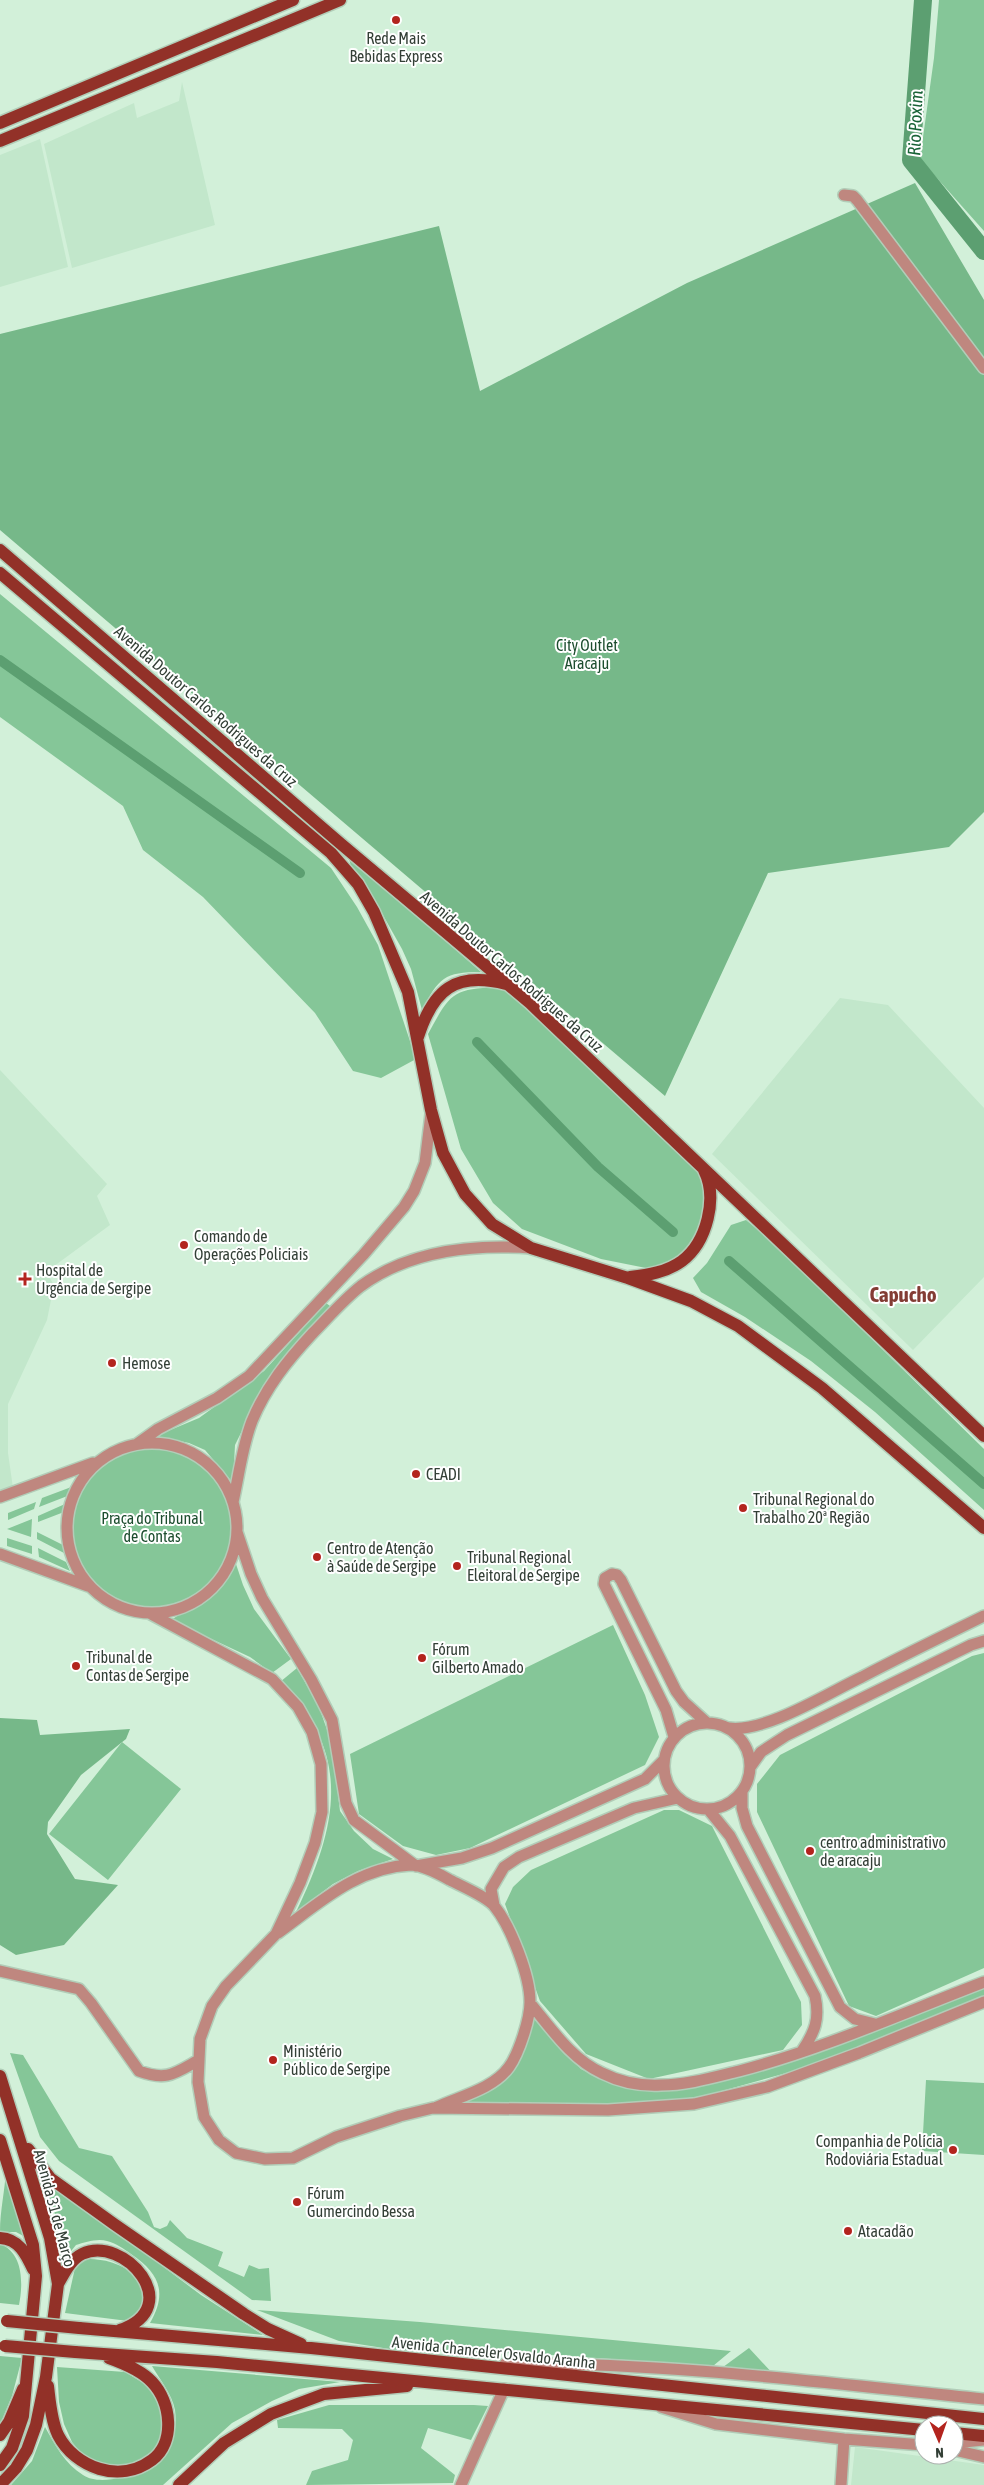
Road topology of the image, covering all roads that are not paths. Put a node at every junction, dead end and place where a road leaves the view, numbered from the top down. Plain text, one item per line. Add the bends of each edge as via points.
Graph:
1 (293, 0) edge
2 (340, 0) edge
3 (0, 123) edge
4 (0, 141) edge
5 (844, 195) dead end
6 (984, 368) edge
7 (0, 550) edge
8 (0, 573) edge
9 (508, 984) junction
10 (418, 1038) junction
11 (431, 1110) junction
12 (703, 1167) junction
13 (531, 1248) junction
14 (628, 1278) junction
15 (327, 1293) junction
16 (341, 1304) junction
17 (984, 1436) edge
18 (137, 1444) junction
19 (97, 1462) junction
20 (0, 1497) edge
21 (233, 1502) junction
22 (984, 1528) edge
23 (237, 1532) junction
24 (0, 1554) edge
25 (89, 1586) junction
26 (149, 1613) junction
27 (984, 1616) edge
28 (984, 1641) edge
29 (706, 1722) junction
30 (729, 1728) junction
31 (674, 1737) junction
32 (664, 1760) junction
33 (751, 1766) junction
34 (742, 1793) junction
35 (678, 1798) junction
36 (708, 1809) junction
37 (416, 1866) junction
38 (494, 1906) junction
39 (276, 1934) junction
40 (2, 1974) edge
41 (984, 1982) edge
42 (984, 2002) edge
43 (530, 2003) junction
44 (875, 2024) junction
45 (802, 2051) junction
46 (197, 2061) junction
47 (0, 2076) edge
48 (433, 2108) junction
49 (20, 2136) junction
50 (0, 2140) edge
51 (0, 2238) edge
52 (36, 2276) junction
53 (58, 2284) junction
54 (4, 2321) edge
55 (117, 2331) junction
56 (3, 2346) edge
57 (311, 2348) junction
58 (97, 2353) junction
59 (459, 2365) junction
60 (46, 2377) junction
61 (27, 2382) junction
62 (439, 2383) junction
63 (504, 2389) junction
64 (984, 2399) edge
65 (652, 2404) junction
66 (984, 2419) edge
67 (914, 2429) edge
68 (0, 2435) edge
69 (964, 2435) edge
70 (984, 2438) edge
71 (844, 2439) junction
72 (964, 2441) edge
73 (914, 2443) edge
74 (964, 2452) edge
75 (984, 2457) edge
76 (0, 2464) edge
77 (0, 2485) edge
78 (178, 2485) edge
79 (461, 2485) edge
80 (841, 2485) edge

1 - 3 main road
2 - 4 main road
5 - 6 street via 857,200
7 - 9 main road, Avenida Doutor Carlos Rodrigues da Cruz
8 - 10 main road, Avenida Doutor Carlos Rodrigues da Cruz via 331,853 358,884 374,912 408,992
9 - 10 main road via 488,979 449,985 430,1006
9 - 12 main road, Avenida Doutor Carlos Rodrigues da Cruz
10 - 11 main road, Avenida Doutor Carlos Rodrigues da Cruz
11 - 13 main road via 444,1153 465,1194 492,1224
11 - 15 street via 425,1163 414,1191 370,1247
12 - 14 main road via 710,1182 711,1201 693,1250 671,1267
12 - 17 main road, Avenida Doutor Carlos Rodrigues da Cruz
13 - 14 main road
13 - 16 street via 494,1245 458,1248 409,1261 362,1286
14 - 22 main road via 691,1301 738,1326 822,1388
15 - 16 street
15 - 18 street via 249,1376
16 - 21 street via 284,1365 265,1393 247,1438
18 - 19 street via 117,1450
18 - 21 street via 168,1444 200,1458 224,1482
19 - 20 street
19 - 25 street via 83,1477 71,1498 66,1517 66,1538 74,1565
21 - 23 street
23 - 26 street via 229,1564 212,1589 179,1608
23 - 37 street via 250,1574 262,1598 332,1720 346,1803 354,1820
24 - 25 street
25 - 26 street via 120,1607
26 - 39 street via 272,1679 298,1707 312,1732 321,1764 322,1812 315,1842
27 - 30 street via 790,1713 741,1730
28 - 33 street via 787,1735 761,1752
29 - 30 street
29 - 31 street via 694,1724
29 - 31 street via 676,1690 621,1580 617,1575 609,1575 604,1584 666,1710
30 - 33 street via 744,1744
31 - 32 street
32 - 35 street via 667,1780
32 - 37 street via 645,1779 492,1848 462,1858
33 - 34 street
34 - 36 street via 721,1807
34 - 44 street via 747,1826 840,2007 855,2019
35 - 36 street via 687,1804
35 - 38 street via 634,1808 519,1857 504,1867 491,1889
36 - 45 street via 730,1836 815,1996 818,2020 815,2032
37 - 38 street via 441,1875
37 - 39 street via 348,1882
38 - 43 street via 510,1934 525,1972
39 - 46 street via 226,1986 212,2006 203,2026
40 - 46 street via 79,1989 139,2071 163,2077
41 - 44 street
42 - 48 street via 767,2087 694,2104 608,2110
43 - 45 street via 573,2055 602,2074 628,2082 679,2084 750,2068
43 - 48 street via 523,2034 509,2068 498,2079 478,2090
44 - 45 street
46 - 48 street via 204,2117 219,2140 236,2153 248,2157 293,2158 336,2137
47 - 49 main road
49 - 53 main road, Avenida 31 de Março via 50,2238
49 - 57 main road via 43,2171 90,2207 268,2329
50 - 52 main road, Avenida 31 de Março via 31,2237
51 - 52 main road via 21,2247
52 - 61 main road, Avenida 31 de Março
53 - 55 main road via 73,2260 96,2250 108,2252 133,2267 146,2281 149,2303 139,2321
53 - 60 main road, Avenida 31 de Março
54 - 55 main road, Avenida Chanceler Osvaldo Aranha, bridge
55 - 57 main road, Avenida Chanceler Osvaldo Aranha
56 - 58 main road, bridge
57 - 59 main road, Avenida Chanceler Osvaldo Aranha
58 - 60 main road via 138,2371 161,2395 167,2412 168,2430 164,2446 153,2460 140,2467 97,2470 81,2462 58,2434
58 - 62 main road
59 - 64 street via 592,2363
59 - 66 main road, Avenida Chanceler Osvaldo Aranha
60 - 77 main road via 31,2441 16,2468
61 - 68 main road
61 - 76 main road, Avenida 31 de Março via 21,2424 12,2448
62 - 63 main road
62 - 78 main road via 355,2389 301,2402 271,2414 224,2443
63 - 65 main road
63 - 79 street
65 - 67 main road
65 - 71 street via 716,2424
69 - 70 main road
70 - 72 street
71 - 73 street
71 - 80 street
74 - 75 street

